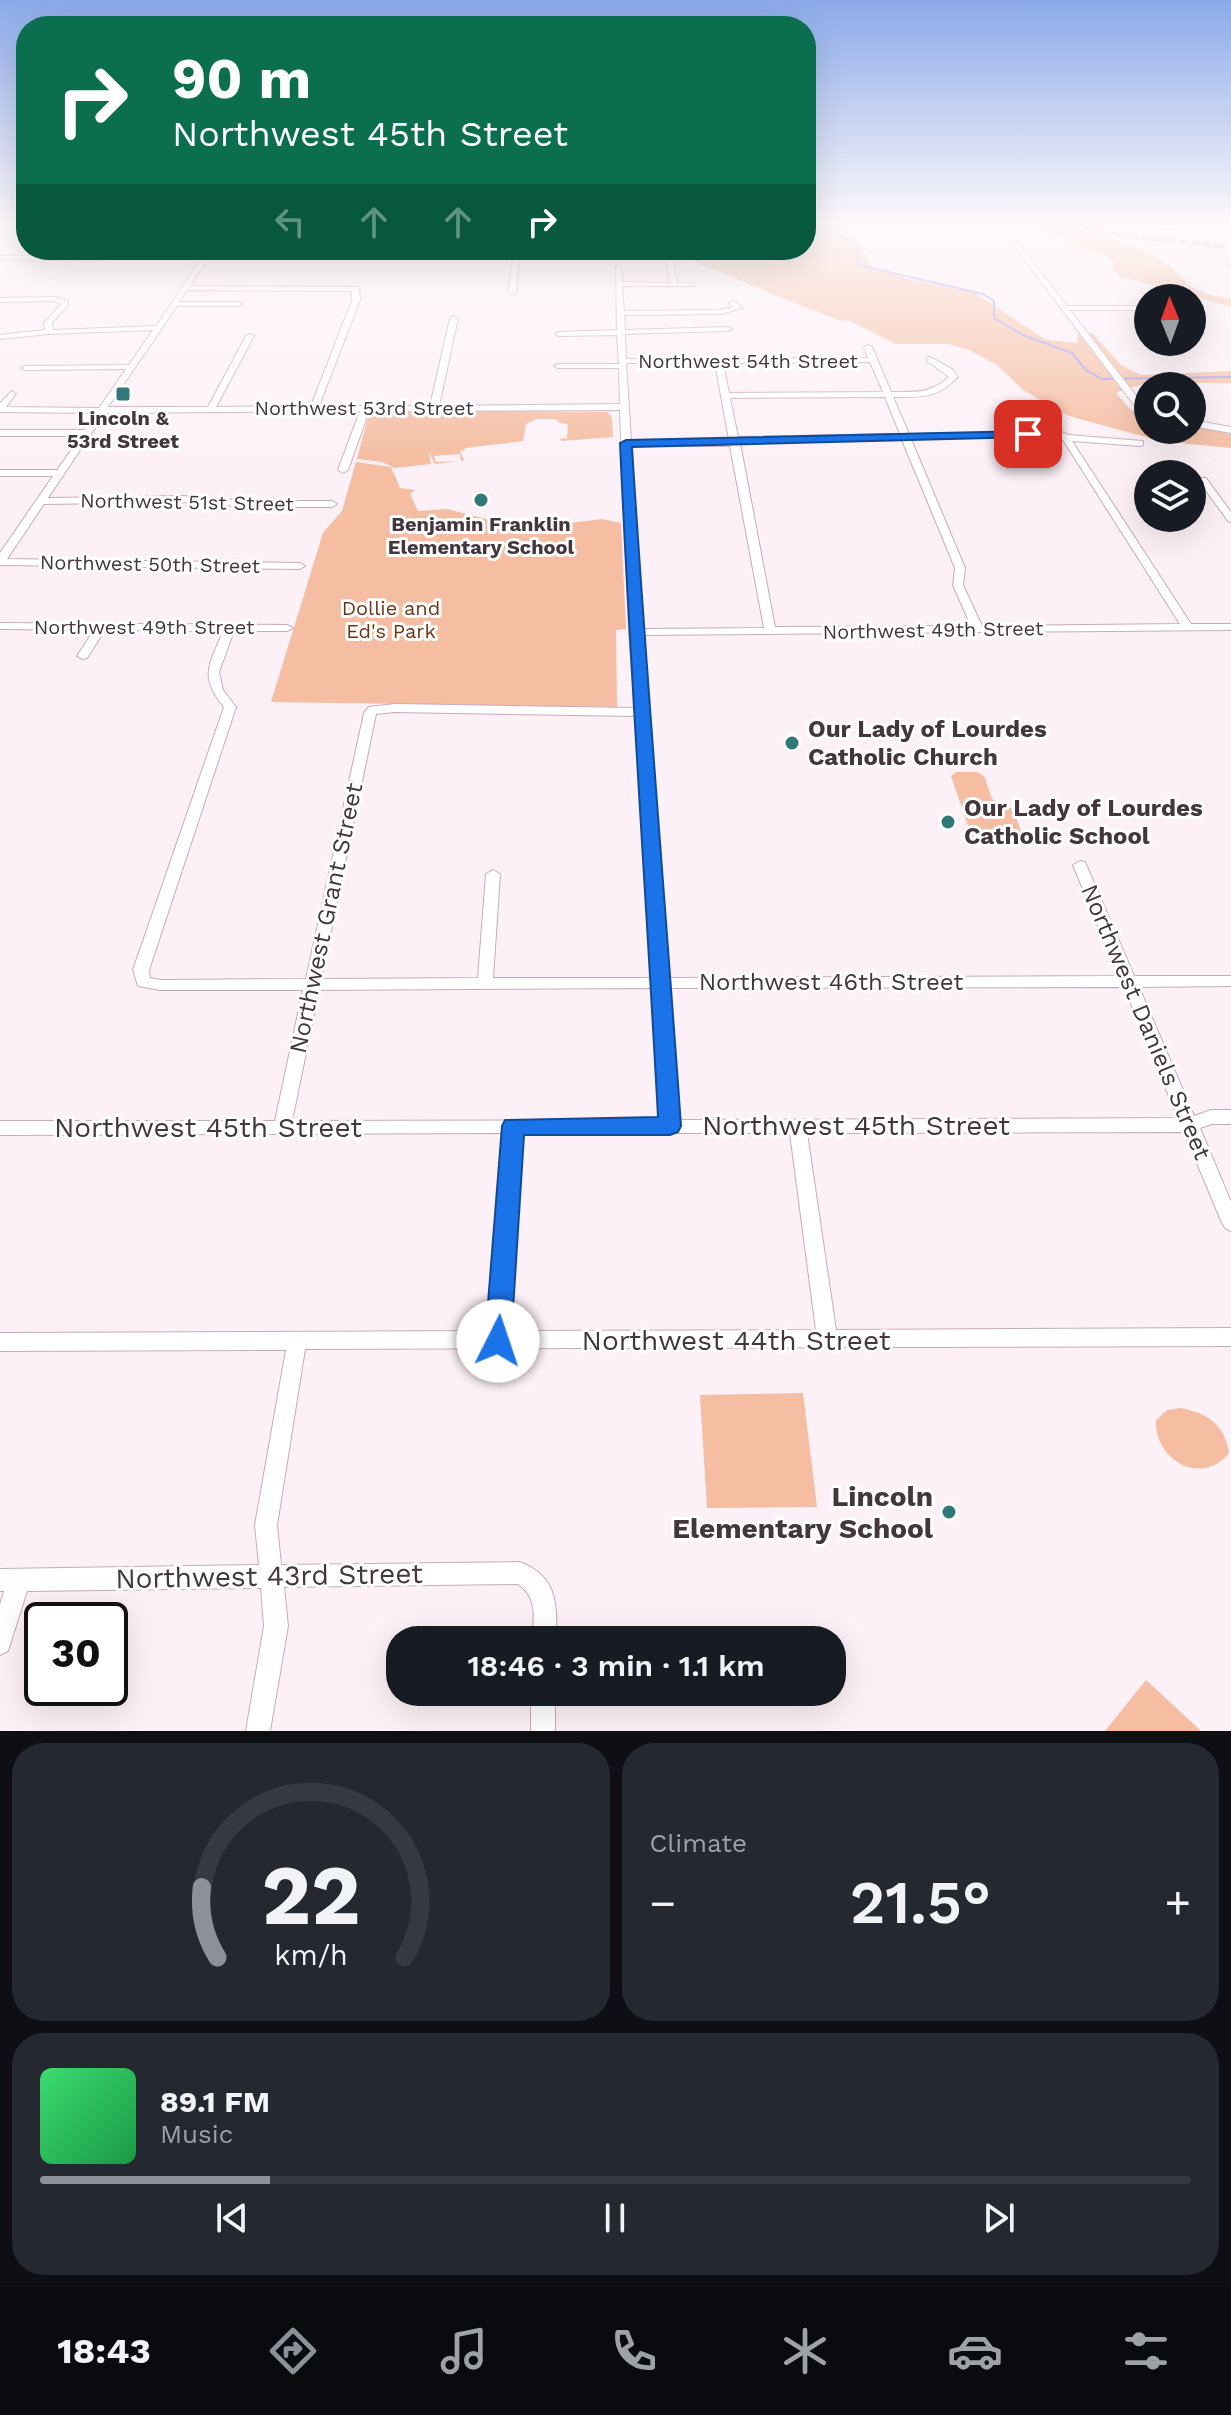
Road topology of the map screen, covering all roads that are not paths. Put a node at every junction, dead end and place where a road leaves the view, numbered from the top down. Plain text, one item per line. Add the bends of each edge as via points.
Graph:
1 (65, 303) edge
2 (355, 303) edge
3 (620, 303) edge
4 (733, 303) dead end
5 (1060, 303) edge
6 (175, 304) joint
7 (238, 304) dead end
8 (1064, 308) junction
9 (1134, 308) edge
10 (621, 313) junction
11 (454, 318) dead end
12 (158, 328) junction
13 (728, 329) dead end
14 (49, 332) junction
15 (622, 332) junction
16 (559, 334) dead end
17 (250, 336) dead end
18 (0, 337) edge
19 (868, 347) dead end
20 (930, 359) dead end
21 (874, 360) junction
22 (719, 361) junction
23 (623, 364) junction
24 (558, 366) dead end
25 (131, 367) junction
26 (25, 368) dead end
27 (12, 394) dead end
28 (888, 395) junction
29 (726, 396) junction
30 (1134, 396) edge
31 (625, 407) junction
32 (434, 408) junction
33 (0, 409) edge
34 (211, 409) junction
35 (314, 409) junction
36 (365, 409) junction
37 (102, 410) junction
38 (1206, 426) edge
39 (1231, 430) edge
40 (0, 433) edge
41 (87, 433) junction
42 (905, 435) junction
43 (1066, 438) junction
44 (736, 441) junction
45 (626, 443) junction
46 (1134, 443) edge
47 (343, 470) dead end
48 (0, 473) edge
49 (61, 473) junction
50 (1206, 484) edge
51 (1214, 496) junction
52 (1231, 496) edge
53 (41, 501) junction
54 (332, 504) dead end
55 (1231, 519) edge
56 (0, 562) edge
57 (300, 566) dead end
58 (0, 626) edge
59 (101, 627) junction
60 (1187, 627) junction
61 (1231, 627) edge
62 (230, 628) junction
63 (287, 628) dead end
64 (978, 629) junction
65 (635, 632) junction
66 (770, 632) junction
67 (83, 656) dead end
68 (640, 712) junction
69 (1080, 865) dead end
70 (493, 874) dead end
71 (1129, 981) junction
72 (1231, 981) edge
73 (661, 983) junction
74 (312, 984) junction
75 (485, 984) junction
76 (1231, 1117) edge
77 (1189, 1125) junction
78 (513, 1126) junction
79 (670, 1126) junction
80 (798, 1126) junction
81 (282, 1127) junction
82 (0, 1128) edge
83 (1231, 1223) edge
84 (1231, 1337) edge
85 (827, 1339) junction
86 (297, 1341) junction
87 (498, 1341) junction
88 (0, 1342) edge
89 (272, 1576) junction
90 (9, 1580) edge
91 (544, 1626) edge
92 (0, 1643) edge
93 (543, 1706) edge
94 (258, 1731) edge
95 (543, 1731) edge

1 - 14 street via 48,323
2 - 35 street
3 - 10 street
4 - 10 street via 739,308 721,312
5 - 8 street
6 - 7 street
6 - 12 street
8 - 9 street
8 - 30 street
10 - 15 street
11 - 32 street
12 - 14 street
12 - 25 street
13 - 15 street
14 - 18 street
15 - 16 street
15 - 23 street
17 - 34 street
19 - 21 street
20 - 28 street via 954,380 927,394
21 - 22 street, Northwest 54th Street
21 - 28 street
22 - 23 street, Northwest 54th Street
22 - 29 street
23 - 24 street, Northwest 54th Street
23 - 31 street
25 - 26 street
25 - 37 street
27 - 33 street
28 - 29 street
28 - 42 street
29 - 44 street
31 - 32 street, Northwest 53rd Street
31 - 45 street
32 - 36 street, Northwest 53rd Street
33 - 37 street, Northwest 53rd Street
34 - 35 street, Northwest 53rd Street
34 - 37 street, Northwest 53rd Street
35 - 36 street, Northwest 53rd Street
36 - 47 street
37 - 41 street
38 - 39 street
40 - 41 street
41 - 49 street
42 - 43 street
42 - 44 street
42 - 64 street via 960,568 958,585
43 - 46 street
43 - 60 street
44 - 45 street
44 - 66 street
45 - 65 street
48 - 49 street
49 - 53 street
50 - 51 street
51 - 52 street
51 - 55 street
53 - 54 street, Northwest 51st Street
53 - 56 street
56 - 57 street, Northwest 50th Street
58 - 59 street, Northwest 49th Street
59 - 62 street, Northwest 49th Street
59 - 67 street
60 - 61 street, Northwest 49th Street
60 - 64 street, Northwest 49th Street
62 - 63 street, Northwest 49th Street
62 - 74 street, Northwest 46th Street via 213,672 217,691 230,707 141,970 143,982
64 - 66 street, Northwest 49th Street
65 - 66 street, Northwest 49th Street
65 - 68 street
68 - 73 street
68 - 74 street, Northwest Grant Street via 373,710
69 - 71 street, Northwest Daniels Street
70 - 75 street
71 - 72 street, Northwest 46th Street
71 - 73 street, Northwest 46th Street
71 - 77 street, Northwest Daniels Street
73 - 75 street, Northwest 46th Street
73 - 79 street
74 - 75 street, Northwest 46th Street
74 - 81 street, Northwest Grant Street
76 - 77 street, Northwest 45th Street
77 - 80 street, Northwest 45th Street
77 - 83 street, Northwest Daniels Street
78 - 79 street, Northwest 45th Street
78 - 81 street, Northwest 45th Street
78 - 87 street
79 - 80 street, Northwest 45th Street
80 - 85 street
81 - 82 street, Northwest 45th Street
84 - 85 street, Northwest 44th Street
85 - 87 street, Northwest 44th Street
86 - 87 street, Northwest 44th Street
86 - 88 street, Northwest 44th Street
86 - 89 street via 266,1525
89 - 90 street, Northwest 43rd Street
89 - 91 street, Northwest 43rd Street via 520,1573 536,1581 543,1593
89 - 94 street via 276,1626
90 - 92 street
93 - 95 street

